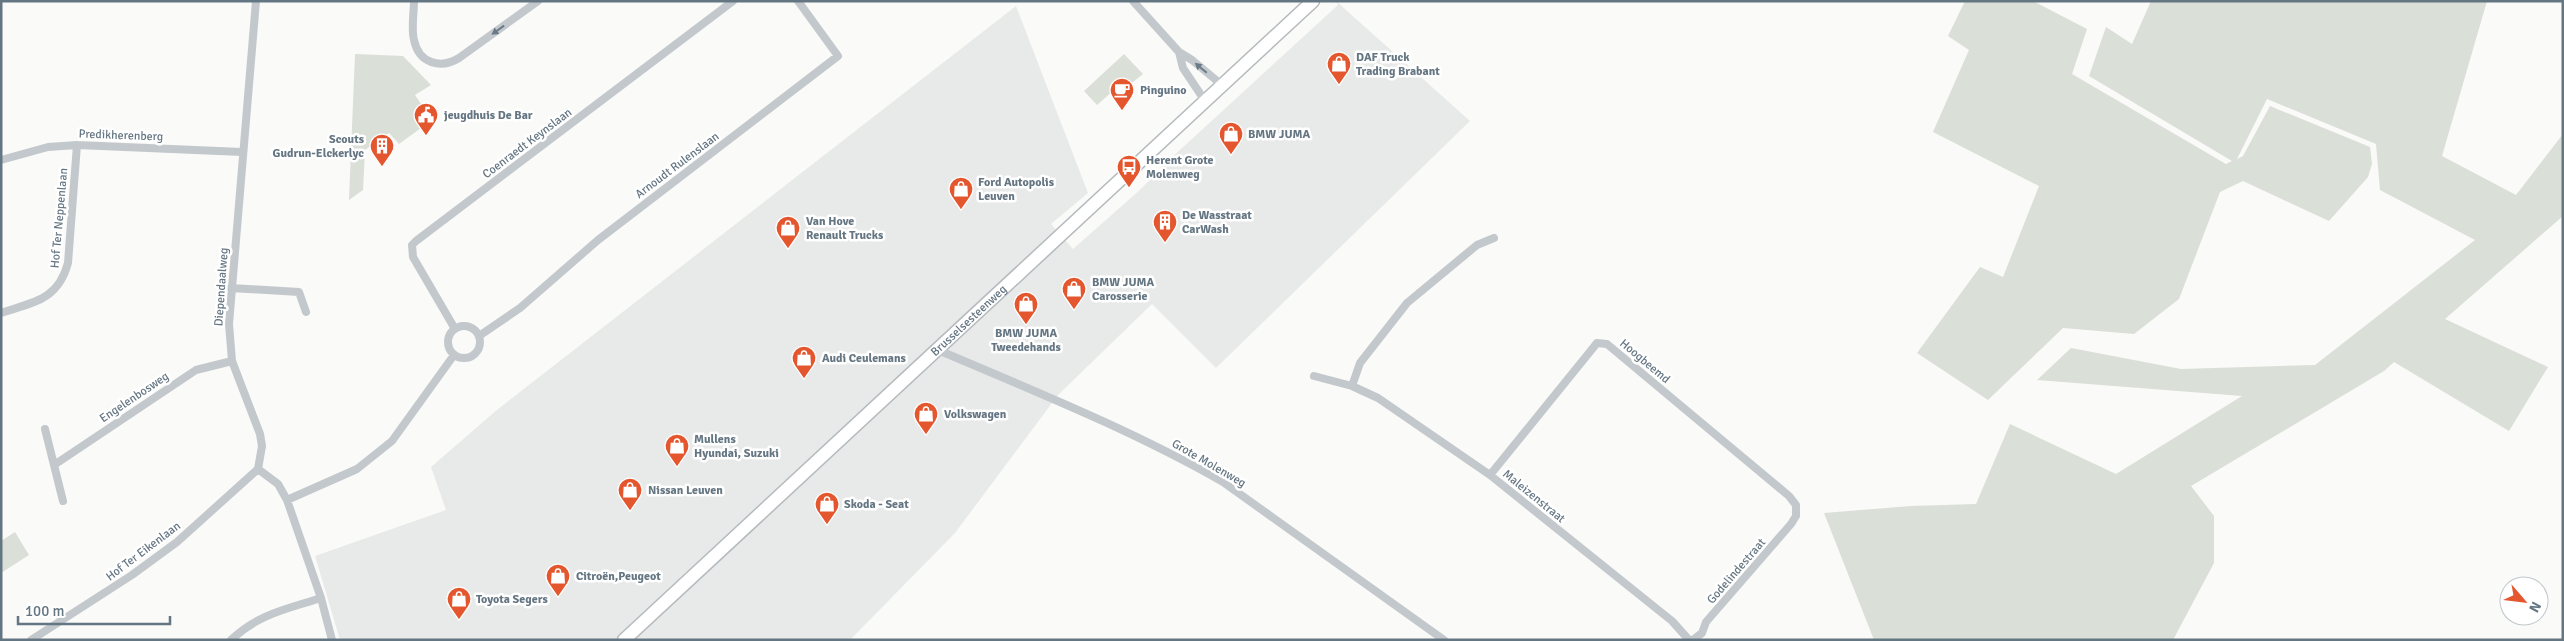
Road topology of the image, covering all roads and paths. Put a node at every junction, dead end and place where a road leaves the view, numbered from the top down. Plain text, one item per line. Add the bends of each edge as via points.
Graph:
1 (256, 1) edge
2 (414, 1) edge
3 (538, 1) edge
4 (733, 1) edge
5 (798, 1) edge
6 (1134, 1) edge
7 (1314, 1) edge
8 (1179, 52) junction
9 (1222, 85) junction
10 (1205, 101) junction
11 (77, 144) junction
12 (242, 152) junction
13 (1, 160) edge
14 (1494, 238) dead end
15 (231, 288) junction
16 (306, 312) dead end
17 (1, 313) edge
18 (455, 329) junction
19 (479, 336) junction
20 (938, 350) junction
21 (454, 355) junction
22 (232, 361) junction
23 (1314, 376) dead end
24 (1352, 386) junction
25 (45, 429) dead end
26 (54, 465) junction
27 (258, 470) junction
28 (1490, 474) junction
29 (287, 500) junction
30 (63, 501) dead end
31 (1796, 516) joint
32 (321, 598) junction
33 (31, 640) edge
34 (231, 640) edge
35 (332, 640) edge
36 (624, 640) edge
37 (1444, 640) edge
38 (1689, 640) edge
39 (1693, 640) edge

1 - 12 street, Diependaalweg
3 -> 2 street via 449,64 430,62 422,56 414,41
4 - 18 street, Coenraedt Keynslaan via 412,245 413,257
5 - 19 street, Arnoudt Rulenslaan via 838,56 598,240 520,308
6 - 8 street
7 - 9 main road, Brusselsesteenweg
9 -> 8 street
8 - 10 street via 1183,68
9 - 10 main road, Brusselsesteenweg
10 - 20 main road, Brusselsesteenweg
11 - 12 street, Predikherenberg
11 - 13 street, Predikherenberg via 48,146
11 - 17 street, Hof Ter Neppenlaan via 68,263 64,278 56,290 43,299
12 - 15 street, Diependaalweg
14 - 24 street via 1477,244 1407,303 1360,363
15 - 16 street via 299,292
15 - 22 street, Diependaalweg via 228,324
18 - 19 street via 469,327
18 - 21 street via 448,342
19 - 21 street via 480,347 474,355 464,359
20 - 36 main road, Brusselsesteenweg
20 - 37 street, Grote Molenweg via 1140,437 1223,482
21 - 29 street via 392,441 357,469
22 - 26 street, Engelenbosweg via 196,370
22 - 27 street, Diependaalweg via 260,434 262,446
23 - 24 street, Maleizenstraat
24 - 28 street, Maleizenstraat via 1378,398
25 - 26 street
26 - 30 street
27 - 29 street via 278,484
27 - 33 street, Hof Ter Eikenlaan via 177,542 132,576
28 - 31 street, Hoogbeemd via 1597,343 1607,344 1789,496 1796,505
28 - 38 street, Maleizenstraat via 1672,621
29 - 32 street
31 - 39 street, Godelindestraat
32 - 34 street via 260,618
32 - 35 street

